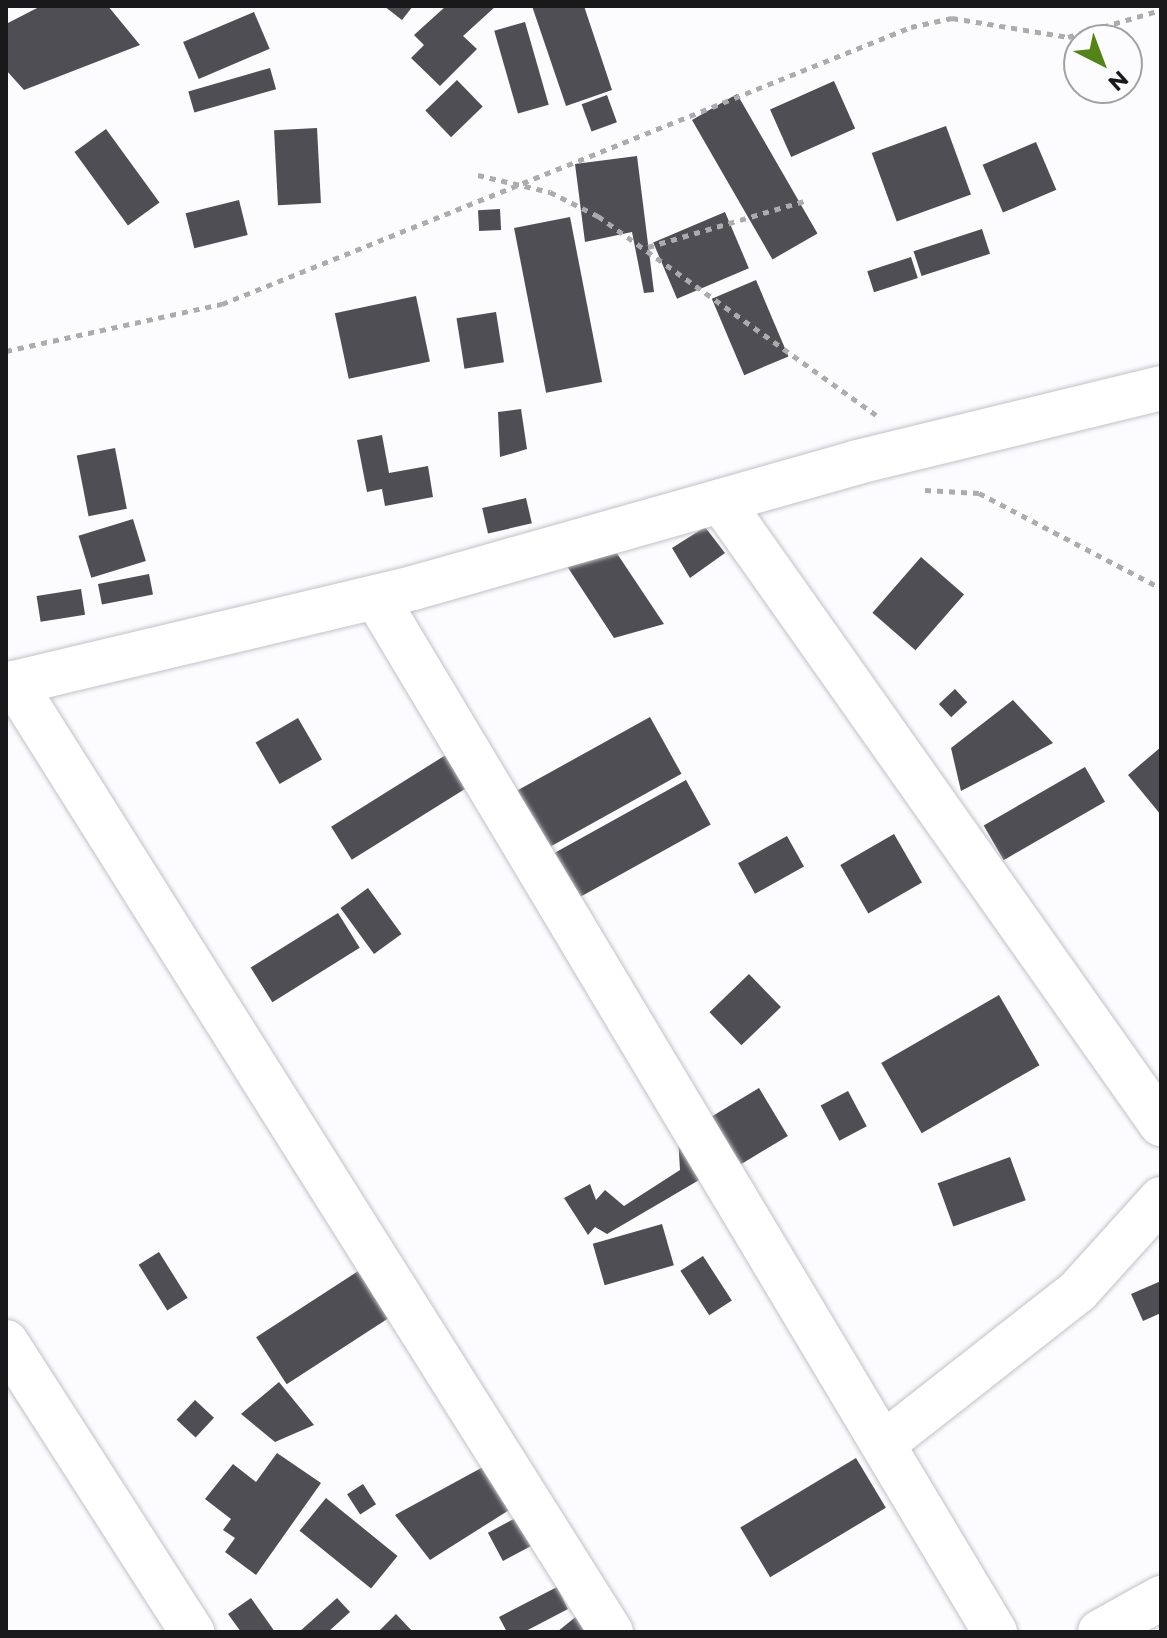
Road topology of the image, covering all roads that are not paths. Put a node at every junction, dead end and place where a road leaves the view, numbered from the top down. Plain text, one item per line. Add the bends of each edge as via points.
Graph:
1 (1161, 388) edge
2 (721, 501) junction
3 (376, 597) junction
4 (10, 684) edge
5 (1161, 1124) edge
6 (1161, 1199) edge
7 (6, 1342) edge
8 (883, 1444) junction
9 (1161, 1598) edge
10 (192, 1632) edge
11 (611, 1632) edge
12 (995, 1632) edge
13 (1100, 1632) edge

1 - 2 street
2 - 3 street
2 - 5 street
3 - 4 street
3 - 8 street
4 - 11 street
6 - 8 street via 1078,1291
7 - 10 street
8 - 12 street
9 - 13 street

